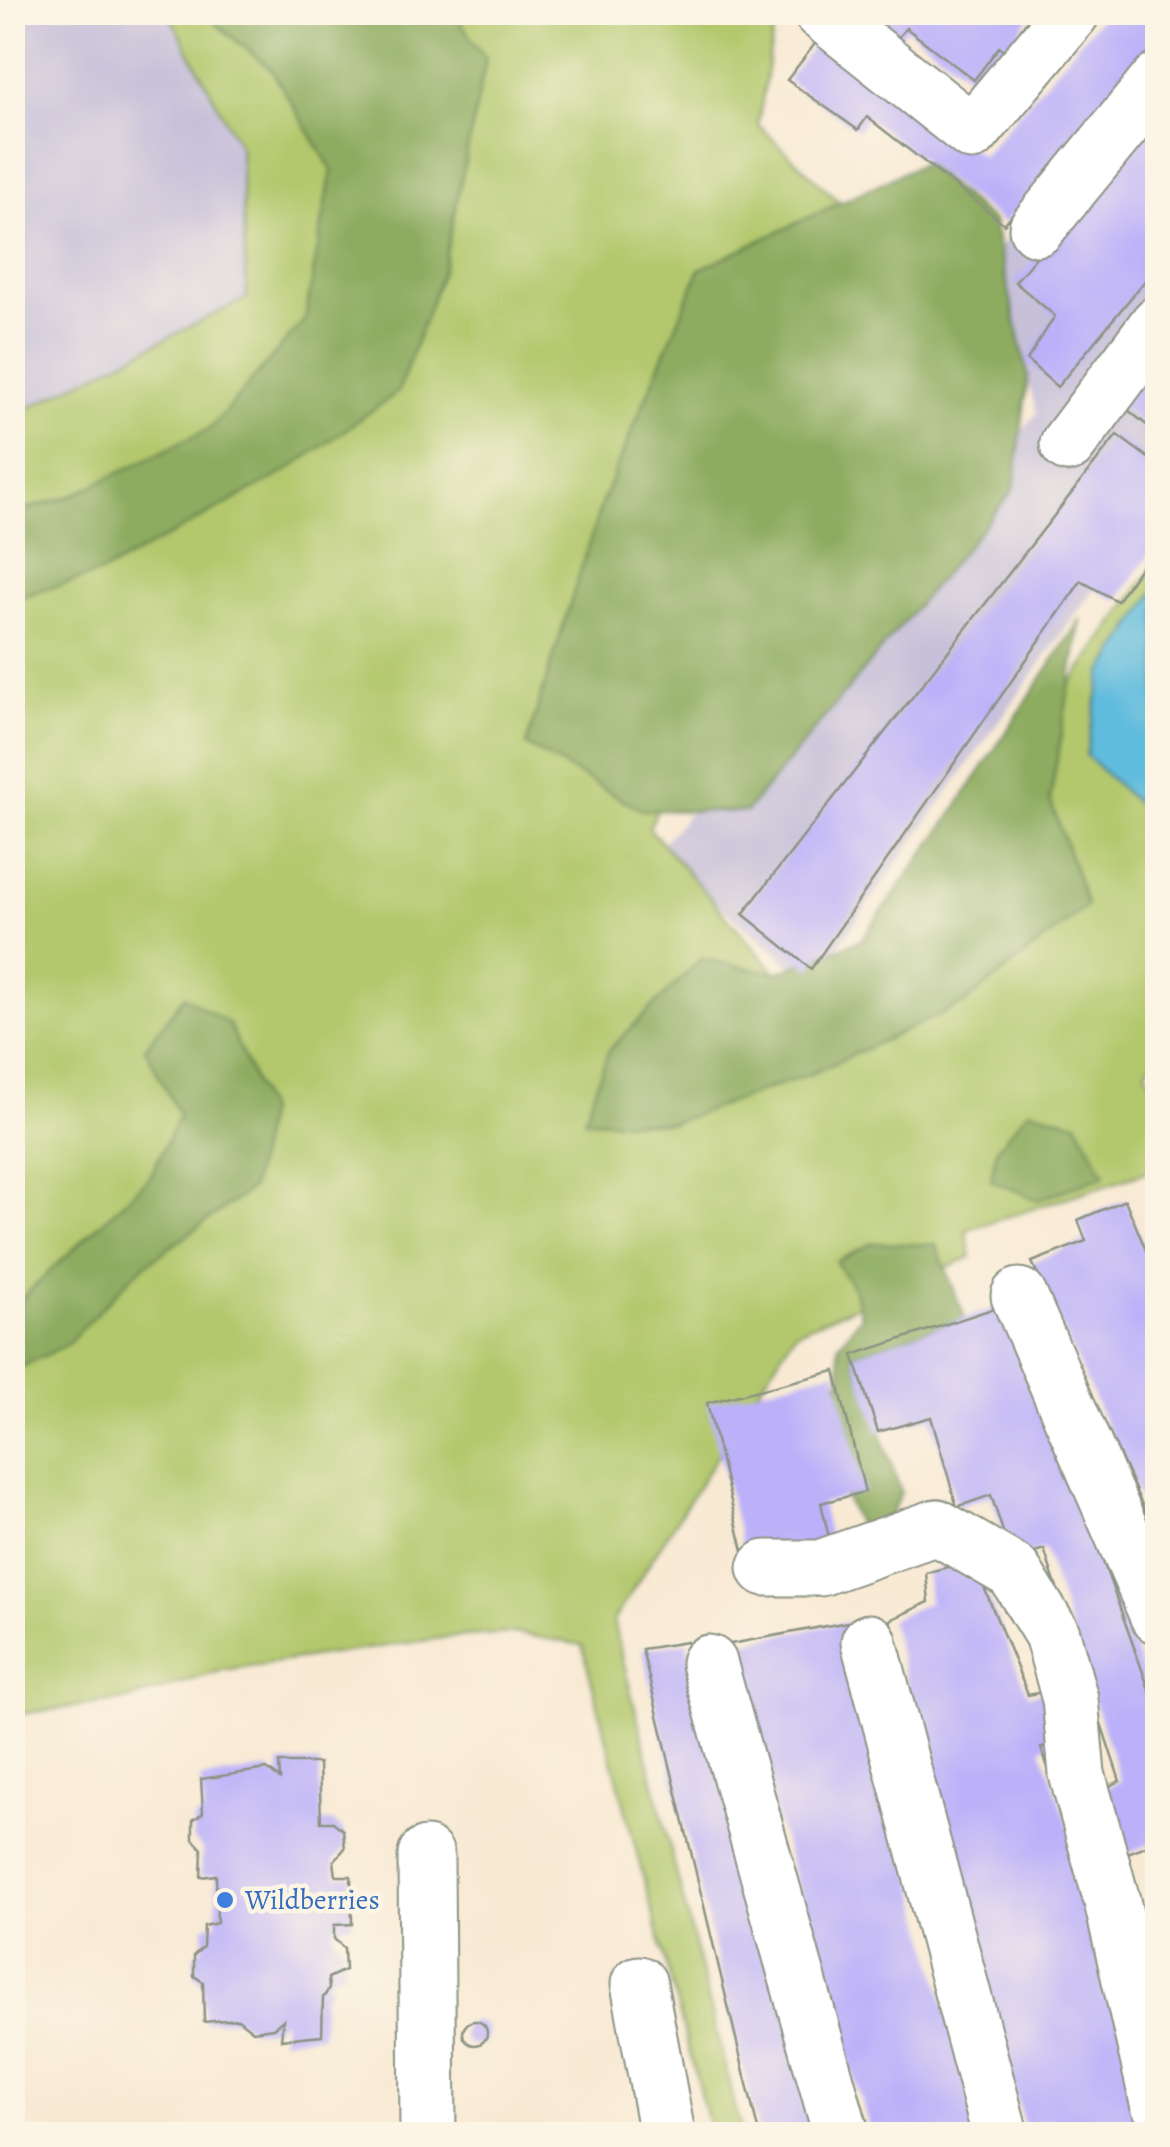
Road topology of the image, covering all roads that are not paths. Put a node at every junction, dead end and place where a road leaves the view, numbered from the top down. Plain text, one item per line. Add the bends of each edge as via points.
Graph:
1 (821, 12) edge
2 (1072, 12) edge
3 (1158, 80) edge
4 (1037, 228) dead end
5 (1158, 324) edge
6 (1068, 444) dead end
7 (1019, 1296) dead end
8 (766, 1568) dead end
9 (1158, 1616) edge
10 (869, 1642) dead end
11 (709, 1664) dead end
12 (426, 1855) dead end
13 (1138, 1926) edge
14 (639, 1984) dead end
15 (1158, 2102) edge
16 (428, 2134) edge
17 (667, 2134) edge
18 (842, 2134) edge
19 (1000, 2134) edge

1 - 2 lane via 972,132
3 - 4 lane
5 - 6 lane
7 - 9 lane
8 - 13 lane via 820,1568 938,1527 1014,1572 1052,1634 1070,1699 1077,1774
10 - 19 lane
11 - 18 lane
12 - 16 lane
13 - 15 lane
14 - 17 lane

